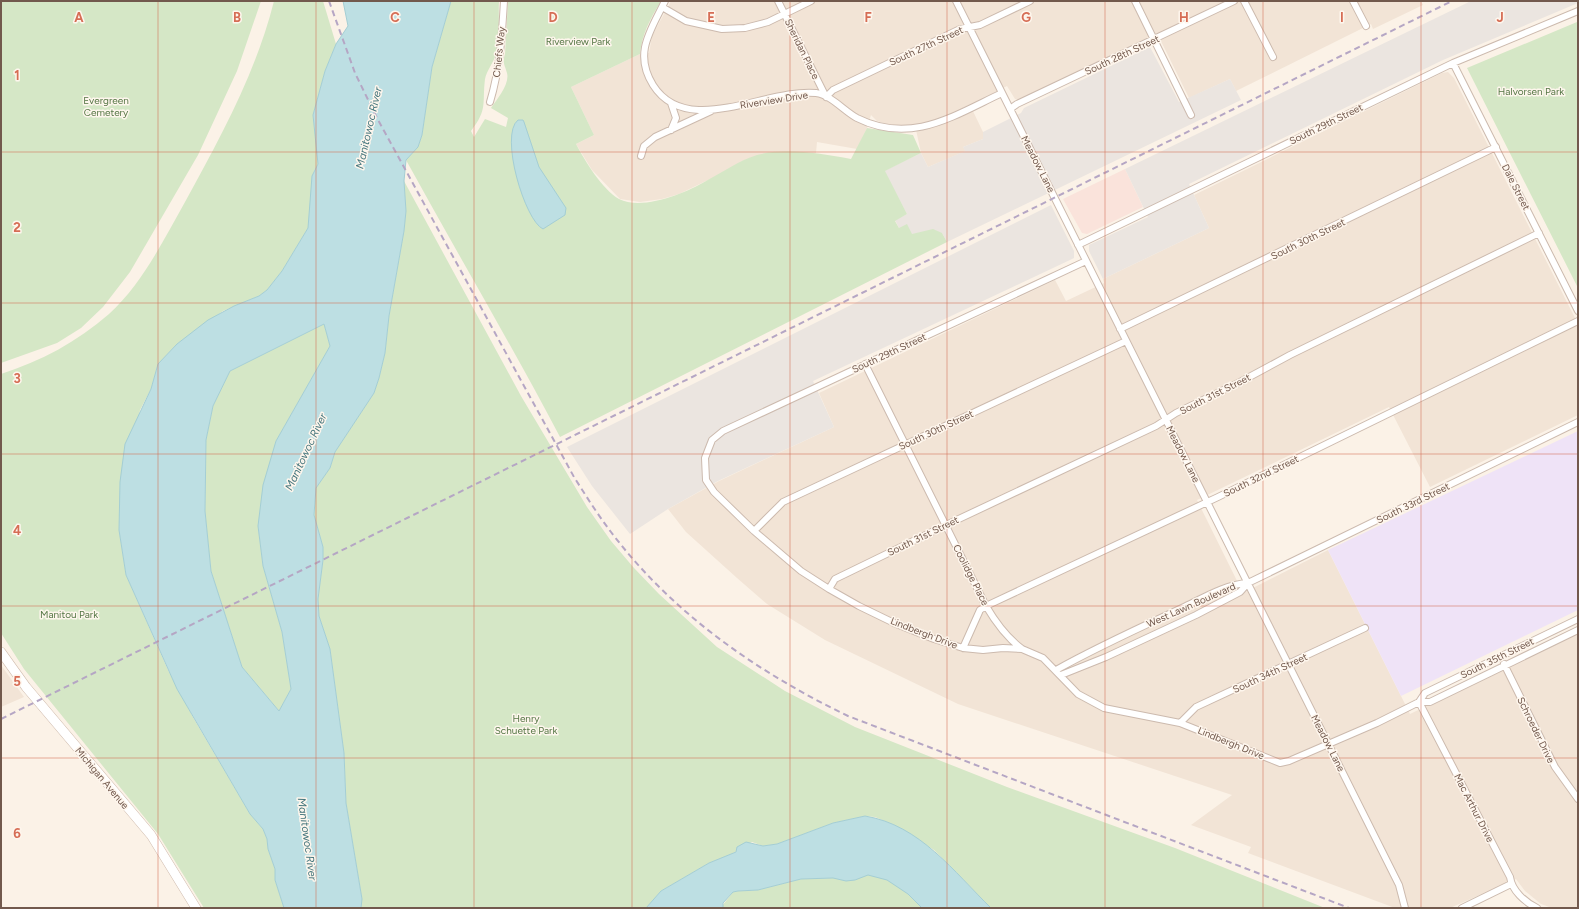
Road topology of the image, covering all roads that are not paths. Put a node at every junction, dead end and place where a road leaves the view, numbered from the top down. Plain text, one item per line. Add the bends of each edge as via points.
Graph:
1 (504, 1) edge
2 (778, 1) edge
3 (811, 1) edge
4 (956, 1) edge
5 (1030, 1) edge
6 (1134, 1) edge
7 (1234, 1) edge
8 (1244, 1) edge
9 (1353, 1) edge
10 (664, 4) edge
11 (1578, 11) edge
12 (785, 14) junction
13 (969, 26) junction
14 (1366, 26) dead end
15 (1154, 40) junction
16 (1273, 57) dead end
17 (1453, 63) junction
18 (1002, 93) junction
19 (826, 97) junction
20 (490, 102) dead end
21 (672, 103) junction
22 (714, 109) junction
23 (1010, 109) junction
24 (1191, 115) dead end
25 (671, 130) junction
26 (1496, 147) junction
27 (641, 156) dead end
28 (1539, 234) junction
29 (1078, 245) junction
30 (1086, 261) junction
31 (1578, 311) edge
32 (1578, 321) edge
33 (1120, 329) junction
34 (1126, 341) junction
35 (865, 364) junction
36 (1166, 420) junction
37 (1578, 422) edge
38 (906, 444) junction
39 (705, 458) joint
40 (1207, 502) junction
41 (946, 525) junction
42 (754, 531) junction
43 (1248, 583) junction
44 (829, 589) junction
45 (986, 606) junction
46 (1578, 619) edge
47 (1365, 628) dead end
48 (1578, 630) edge
49 (963, 648) junction
50 (1022, 649) junction
51 (1, 652) edge
52 (1500, 657) junction
53 (1288, 665) junction
54 (1505, 666) junction
55 (1058, 673) junction
56 (1419, 702) junction
57 (1180, 723) junction
58 (1328, 744) junction
59 (1280, 763) joint
60 (1578, 799) edge
61 (1511, 884) junction
62 (196, 908) edge
63 (1405, 908) edge
64 (1462, 908) edge
65 (1536, 908) edge

1 - 20 street, Chiefs Way via 501,47
2 - 12 street, Sheridan Place
3 - 12 street
4 - 13 street, Meadow Lane
5 - 13 street, South 27th Street via 980,25
6 - 15 street
7 - 15 street, South 28th Street
8 - 16 street
9 - 14 street
10 - 12 street via 686,21 722,29 746,28
10 - 21 street, Riverview Drive via 651,26 645,44 645,65 655,88
11 - 17 street, South 29th Street
12 - 19 street, Sheridan Place
13 - 18 street, Meadow Lane
13 - 19 street, South 27th Street via 833,90
15 - 23 street, South 28th Street
15 - 24 street
17 - 26 street, Dale Street
17 - 29 street, South 29th Street
18 - 19 street, Riverview Drive via 939,123 907,130 876,126 846,112
18 - 23 street, Meadow Lane
19 - 22 street, Riverview Drive via 816,93 798,94
21 - 22 street, Riverview Drive via 694,110
21 - 25 street via 676,118
22 - 25 street
23 - 29 street, Meadow Lane
25 - 27 street via 655,137 644,146
26 - 28 street, Dale Street
26 - 33 street, South 30th Street
28 - 31 street, Dale Street
28 - 36 street, South 31st Street via 1290,355
29 - 30 street, Meadow Lane
30 - 33 street, Meadow Lane
30 - 35 street, South 29th Street
32 - 40 street, South 32nd Street
33 - 34 street, Meadow Lane
34 - 36 street, Meadow Lane
34 - 38 street, South 30th Street
35 - 38 street, Coolidge Place
35 - 39 street, South 29th Street via 723,431 712,440
36 - 40 street, Meadow Lane
36 - 41 street, South 31st Street
37 - 43 street, South 33rd Street
38 - 41 street, Coolidge Place
38 - 42 street, South 30th Street via 783,502
39 - 42 street, Lindbergh Drive via 706,480 714,492
40 - 43 street, Meadow Lane
40 - 45 street, South 32nd Street
41 - 44 street, South 31st Street via 835,579
41 - 45 street, Coolidge Place
42 - 44 street, Lindbergh Drive via 801,571
43 - 53 street, Meadow Lane
43 - 55 street, West Lawn Boulevard via 1236,584 1099,646
43 - 55 street, West Lawn Boulevard via 1240,592 1196,615 1106,657
44 - 49 street, Lindbergh Drive via 894,622
45 - 49 street, South 32nd Street via 980,610
45 - 50 street, Coolidge Place via 998,626
46 - 52 street, South 35th Street
47 - 53 street, South 34th Street
48 - 54 street, South 35th Street
49 - 50 street, Lindbergh Drive
50 - 55 street, Lindbergh Drive via 1043,658
51 - 62 street, Michigan Avenue via 26,687 150,835
52 - 54 street, Schroeder Drive
52 - 56 street, South 35th Street via 1425,693
53 - 57 street, South 34th Street via 1196,707
53 - 58 street, Meadow Lane
54 - 56 street, South 35th Street via 1430,702
54 - 60 street, Schroeder Drive via 1555,767
55 - 57 street, Lindbergh Drive via 1078,694 1104,708
56 - 58 street, South 35th Street
56 - 61 street, Mac Arthur Drive via 1510,877
57 - 59 street, Lindbergh Drive
58 - 59 street, South 35th Street
58 - 63 street, Meadow Lane via 1399,885
61 - 64 street
61 - 65 street, Mac Arthur Drive via 1527,903

